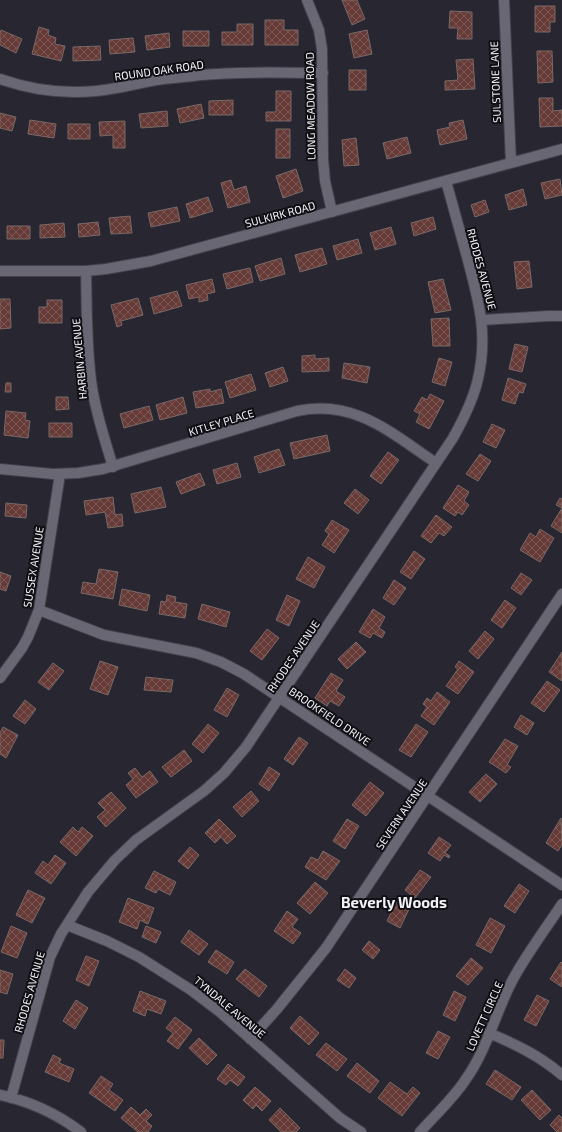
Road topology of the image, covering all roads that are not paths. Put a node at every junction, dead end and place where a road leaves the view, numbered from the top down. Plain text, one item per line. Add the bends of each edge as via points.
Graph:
1 (307, 0) edge
2 (504, 0) edge
3 (323, 73) junction
4 (0, 79) edge
5 (562, 149) edge
6 (511, 163) junction
7 (446, 181) junction
8 (332, 212) junction
9 (0, 271) edge
10 (86, 271) junction
11 (562, 316) edge
12 (482, 320) junction
13 (436, 463) junction
14 (113, 467) junction
15 (0, 469) edge
16 (60, 474) junction
17 (562, 594) edge
18 (39, 610) junction
19 (0, 678) edge
20 (280, 697) junction
21 (428, 796) junction
22 (562, 885) edge
23 (562, 904) edge
24 (67, 925) junction
25 (489, 1032) junction
26 (250, 1039) junction
27 (562, 1075) edge
28 (0, 1095) edge
29 (11, 1098) junction
30 (81, 1132) edge
31 (361, 1132) edge
32 (420, 1132) edge

1 - 3 street, LONG MEADOW ROAD via 319,30
2 - 6 street, SULSTONE LANE
3 - 4 street, ROUND OAK ROAD via 210,75 70,92 37,89
3 - 8 street, LONG MEADOW ROAD via 323,159
5 - 6 street, SULKIRK ROAD
6 - 7 street, SULKIRK ROAD
7 - 8 street, SULKIRK ROAD
7 - 12 street, RHODES AVENUE
8 - 10 street, SULKIRK ROAD via 151,261
9 - 10 street, SULKIRK ROAD
10 - 14 street, HARBIN AVENUE via 91,385 98,419
11 - 12 street
12 - 13 street, RHODES AVENUE via 483,349 474,394 453,438
13 - 14 street, KITLEY PLACE via 369,419 354,413 322,408 297,411
13 - 20 street, RHODES AVENUE
14 - 16 street, KITLEY PLACE
15 - 16 street, KITLEY PLACE
16 - 18 street, SUSSEX AVENUE
17 - 21 street, SEVERN AVENUE
18 - 19 street, SUSSEX AVENUE via 25,643
18 - 20 street, BROOKFIELD DRIVE via 104,635 203,655 244,674
20 - 21 street, BROOKFIELD DRIVE
20 - 24 street, RHODES AVENUE via 233,763 204,791 148,831 115,860 88,892
21 - 22 street, BROOKFIELD DRIVE
21 - 26 street, SEVERN AVENUE via 326,948
23 - 25 street, LOVETT CIRCLE via 512,982
24 - 26 street, TYNDALE AVENUE via 107,941 165,972
24 - 29 street, RHODES AVENUE via 50,958
25 - 27 street via 539,1057
25 - 32 street, LOVETT CIRCLE via 466,1079
26 - 31 street, TYNDALE AVENUE via 340,1118
28 - 29 street
29 - 30 street via 38,1107

